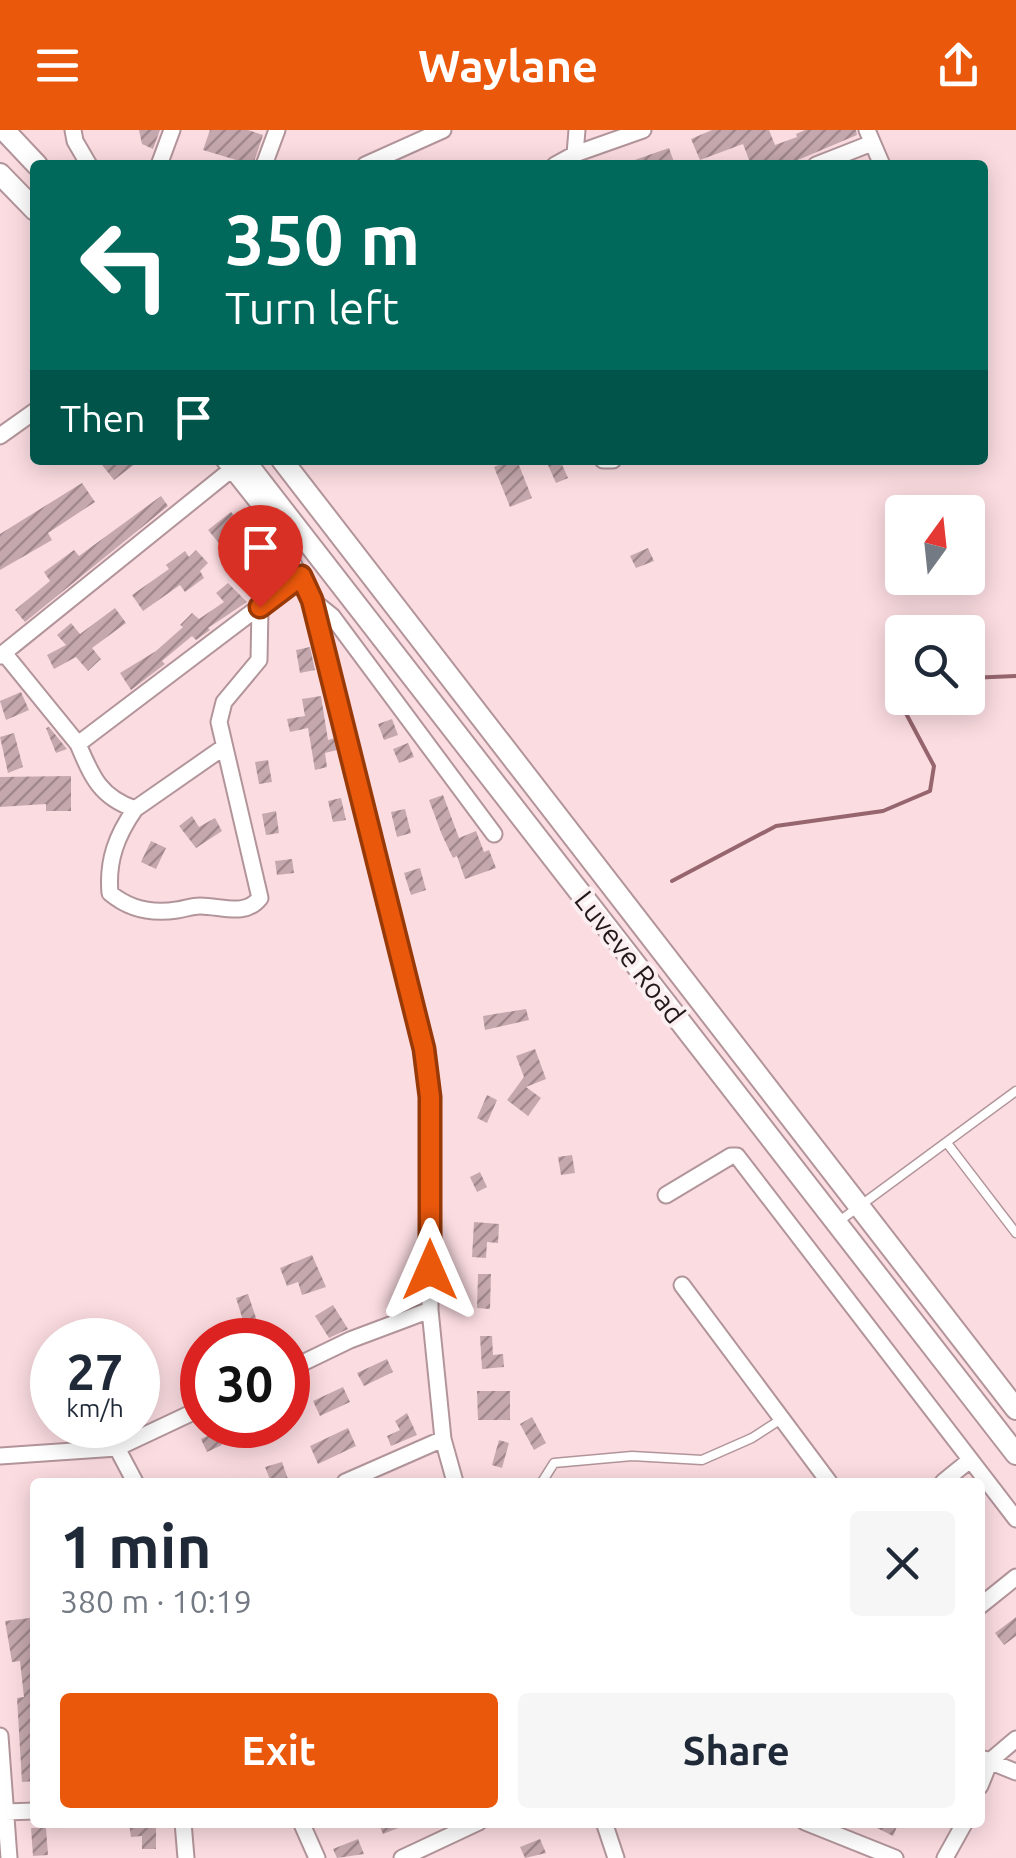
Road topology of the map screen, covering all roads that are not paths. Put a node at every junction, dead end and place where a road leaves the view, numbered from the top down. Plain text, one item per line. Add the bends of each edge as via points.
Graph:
1 (4, 130) edge
2 (73, 130) edge
3 (172, 130) edge
4 (277, 130) edge
5 (444, 130) edge
6 (577, 130) edge
7 (643, 130) edge
8 (869, 136) edge
9 (406, 148) junction
10 (33, 160) edge
11 (86, 160) edge
12 (160, 160) edge
13 (266, 160) edge
14 (379, 160) edge
15 (414, 160) edge
16 (568, 160) edge
17 (570, 160) edge
18 (825, 160) edge
19 (880, 160) edge
20 (0, 174) edge
21 (30, 205) edge
22 (30, 415) edge
23 (0, 436) edge
24 (231, 465) edge
25 (234, 465) edge
26 (235, 465) edge
27 (286, 465) edge
28 (301, 576) junction
29 (312, 600) junction
30 (260, 607) junction
31 (2, 654) edge
32 (78, 744) junction
33 (224, 748) junction
34 (135, 809) junction
35 (494, 834) dead end
36 (1016, 1091) edge
37 (947, 1144) junction
38 (666, 1196) dead end
39 (858, 1207) junction
40 (835, 1224) junction
41 (1016, 1233) edge
42 (682, 1285) dead end
43 (430, 1310) junction
44 (310, 1359) edge
45 (1016, 1409) edge
46 (783, 1418) junction
47 (444, 1440) junction
48 (117, 1448) joint
49 (1016, 1454) edge
50 (0, 1456) edge
51 (970, 1460) junction
52 (133, 1478) edge
53 (354, 1478) edge
54 (454, 1478) edge
55 (545, 1478) edge
56 (826, 1478) edge
57 (947, 1478) edge
58 (984, 1478) edge
59 (985, 1479) edge
60 (1016, 1519) edge
61 (1016, 1577) edge
62 (985, 1602) edge
63 (0, 1736) edge
64 (1016, 1739) edge
65 (985, 1759) edge
66 (1016, 1772) edge
67 (30, 1810) edge
68 (5, 1812) junction
69 (184, 1828) edge
70 (304, 1828) edge
71 (466, 1828) edge
72 (606, 1828) edge
73 (820, 1828) edge
74 (962, 1828) edge
75 (8, 1858) edge
76 (186, 1858) edge
77 (318, 1858) edge
78 (402, 1858) edge
79 (616, 1858) edge
80 (895, 1858) edge
81 (945, 1858) edge

1 - 10 street
2 - 11 street
3 - 12 street
4 - 13 street
5 - 9 street
6 - 16 street
7 - 17 street
8 - 18 street
8 - 19 street
9 - 14 street
9 - 15 street
20 - 21 street
22 - 23 street
24 - 31 street
25 - 28 street
26 - 40 street, Luveve Road
27 - 39 street, Luveve Road
28 - 29 street
28 - 30 street
29 - 35 street via 332,616
29 - 43 street via 424,1049
30 - 32 street
30 - 33 street via 259,660 221,709
31 - 32 street
32 - 34 street via 113,802
33 - 34 street
33 - 34 street via 260,898 255,904 155,912 117,899 109,883 116,836
36 - 37 lane
37 - 39 lane
37 - 41 lane
38 - 51 street via 737,1156
39 - 40 lane
39 - 45 street, Luveve Road
40 - 49 street, Luveve Road
42 - 46 street
43 - 44 street
43 - 47 street
46 - 55 lane via 702,1460 632,1456 554,1463
46 - 56 street
47 - 53 street
47 - 54 street
48 - 50 street
48 - 52 street
51 - 57 street
51 - 58 street
59 - 60 street
61 - 62 street
63 - 68 street
64 - 65 street
65 - 66 street
67 - 68 street
68 - 75 street
69 - 76 street
70 - 77 street
71 - 78 street
72 - 79 street
73 - 80 street
74 - 81 street

